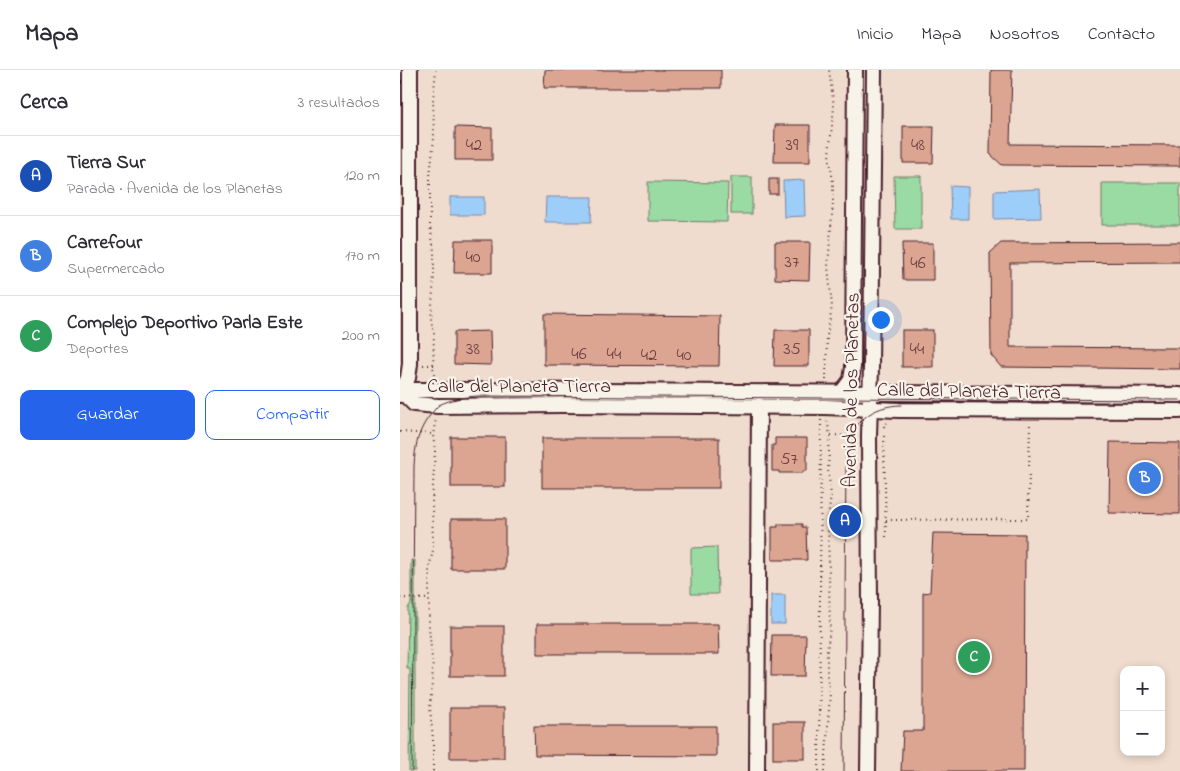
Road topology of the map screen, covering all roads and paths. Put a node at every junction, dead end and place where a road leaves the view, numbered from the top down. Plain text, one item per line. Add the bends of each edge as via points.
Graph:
1 (410, 70) edge
2 (436, 70) edge
3 (855, 70) edge
4 (874, 70) edge
5 (438, 391) junction
6 (842, 392) junction
7 (400, 393) edge
8 (871, 393) junction
9 (1180, 395) edge
10 (438, 406) junction
11 (759, 406) junction
12 (870, 409) junction
13 (1180, 411) edge
14 (821, 419) dead end
15 (891, 420) dead end
16 (1030, 423) dead end
17 (400, 432) edge
18 (433, 434) junction
19 (886, 520) junction
20 (886, 537) dead end
21 (400, 598) edge
22 (429, 599) junction
23 (433, 771) edge
24 (757, 771) edge
25 (819, 771) edge
26 (868, 771) edge

1 - 7 street via 410,364 408,378
2 - 5 path via 430,226 434,259 431,321
3 - 6 street, Avenida de los Planetas via 854,367 851,380
4 - 8 street, Avenida de los Planetas
5 - 6 street, Calle del Planeta Tierra
5 - 7 street, Calle del Planeta Tierra
6 - 8 street, Calle del Planeta Tierra
7 - 10 street, Calle del Planeta Tierra via 414,404
8 - 9 street, Calle del Planeta Tierra
8 - 12 street, Avenida de los Planetas
10 - 11 street, Calle del Planeta Tierra
10 - 18 path
11 - 12 street, Calle del Planeta Tierra
11 - 24 street
12 - 13 street, Calle del Planeta Tierra
12 - 26 street, Avenida de los Planetas
14 - 25 path
15 - 19 path via 884,425
16 - 19 path via 1028,519
17 - 18 path
18 - 22 path via 433,550
19 - 20 path
21 - 22 path
22 - 23 path

